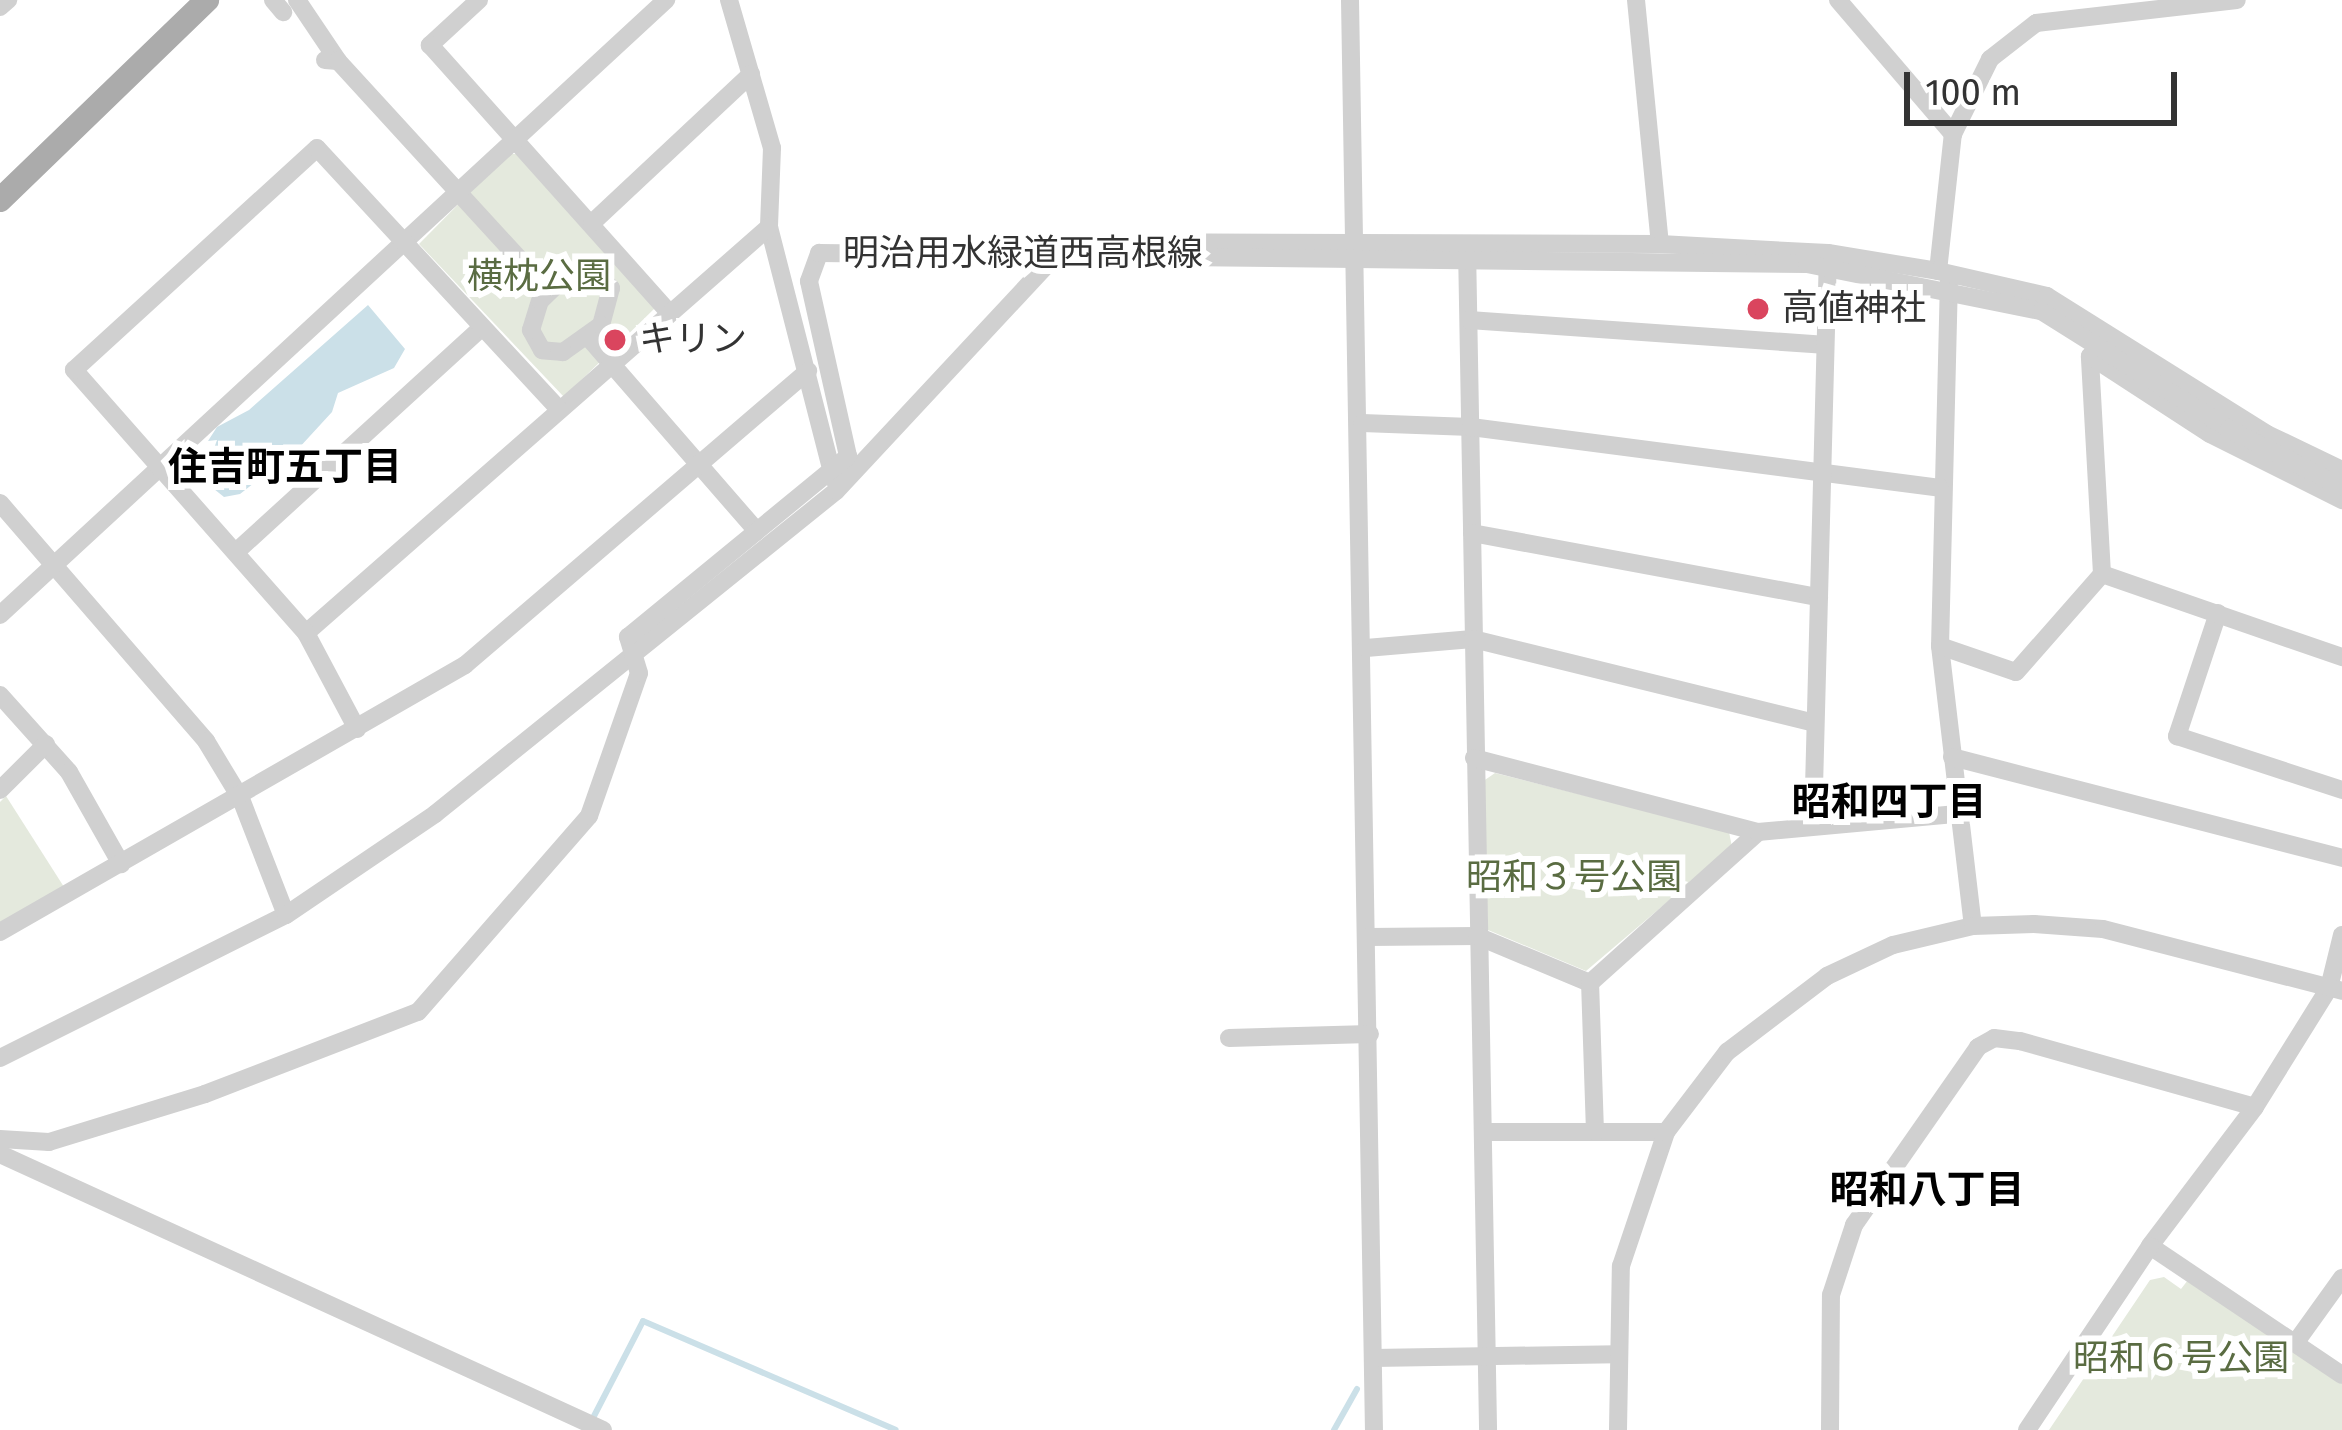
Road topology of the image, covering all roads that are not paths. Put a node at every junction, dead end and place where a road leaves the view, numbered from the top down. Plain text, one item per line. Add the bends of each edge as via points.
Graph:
1 (8, 0) edge
2 (206, 0) edge
3 (478, 0) edge
4 (666, 0) edge
5 (729, 0) edge
6 (1350, 0) edge
7 (1636, 0) edge
8 (1838, 0) edge
9 (2237, 0) edge
10 (284, 4) edge
11 (0, 7) edge
12 (751, 74) junction
13 (1953, 134) junction
14 (513, 140) junction
15 (459, 188) junction
16 (0, 200) edge
17 (592, 223) junction
18 (769, 227) junction
19 (404, 239) junction
20 (1660, 244) junction
21 (1356, 249) junction
22 (1467, 249) junction
23 (1057, 255) junction
24 (1828, 260) junction
25 (1945, 278) junction
26 (548, 290) junction
27 (668, 311) junction
28 (1468, 320) junction
29 (482, 327) junction
30 (589, 338) junction
31 (1823, 345) junction
32 (612, 366) junction
33 (808, 371) junction
34 (560, 410) junction
35 (1362, 423) junction
36 (1471, 428) junction
37 (155, 466) junction
38 (701, 466) junction
39 (2342, 470) edge
40 (1822, 473) junction
41 (834, 480) junction
42 (2342, 487) edge
43 (1940, 488) junction
44 (2342, 500) edge
45 (0, 503) edge
46 (757, 532) junction
47 (1472, 533) junction
48 (237, 551) junction
49 (57, 564) junction
50 (2102, 574) junction
51 (1819, 597) junction
52 (2218, 613) junction
53 (0, 616) edge
54 (306, 633) junction
55 (1473, 639) junction
56 (1940, 646) junction
57 (1366, 648) junction
58 (633, 654) junction
59 (2342, 657) edge
60 (0, 695) edge
61 (1814, 723) junction
62 (357, 729) junction
63 (46, 744) junction
64 (1474, 758) junction
65 (1952, 758) junction
66 (0, 790) edge
67 (2342, 790) edge
68 (241, 799) junction
69 (1957, 814) junction
70 (1813, 826) junction
71 (1758, 832) junction
72 (2342, 858) edge
73 (121, 864) junction
74 (286, 915) junction
75 (1973, 926) junction
76 (0, 932) edge
77 (2342, 935) edge
78 (1478, 936) junction
79 (1369, 937) junction
80 (1590, 983) junction
81 (2336, 990) edge
82 (1370, 1034) junction
83 (1229, 1038) dead end
84 (1, 1056) edge
85 (2255, 1107) junction
86 (1483, 1132) junction
87 (1595, 1132) junction
88 (1666, 1132) junction
89 (0, 1139) edge
90 (0, 1154) edge
91 (2150, 1246) junction
92 (2342, 1278) edge
93 (2296, 1342) junction
94 (1616, 1354) junction
95 (1487, 1356) junction
96 (1373, 1358) junction
97 (2342, 1375) edge
98 (603, 1430) edge
99 (1374, 1430) edge
100 (1488, 1430) edge
101 (1618, 1430) edge
102 (1830, 1430) edge
103 (2026, 1430) edge

1 - 11 street
2 - 16 main road
3 - 14 street via 430,45
4 - 14 street
5 - 12 street
6 - 21 street
7 - 20 street
8 - 13 street
9 - 13 street via 2036,23 1990,58
10 - 15 street
12 - 17 street
12 - 18 street via 772,148
13 - 25 street
14 - 15 street
14 - 17 street
15 - 19 street
15 - 26 street
17 - 27 street
18 - 27 street
18 - 33 street
19 - 29 street
19 - 37 street
19 - 37 street via 317,148 74,370
20 - 22 street
20 - 24 street
21 - 22 street, 明治用水緑道西高根線
21 - 23 street, 明治用水緑道西高根線
21 - 35 street
22 - 24 street, 明治用水緑道西高根線
22 - 28 street
23 - 41 street
23 - 41 street, 明治用水緑道西高根線 via 819,253 809,281 848,456
24 - 25 street
24 - 31 street
25 - 39 street via 2047,296 2267,434
25 - 42 street via 2041,311 2229,429
25 - 43 street
26 - 30 street via 531,320 537,346 563,352
26 - 30 street via 583,273 606,279 609,310
27 - 32 street
28 - 31 street
28 - 36 street
29 - 34 street
29 - 48 street
30 - 32 street
31 - 40 street
32 - 34 street
32 - 38 street
33 - 38 street
33 - 41 street
34 - 54 street
35 - 36 street
35 - 57 street
36 - 40 street
36 - 47 street
37 - 48 street
37 - 49 street
38 - 46 street
38 - 62 street via 465,664
40 - 43 street
40 - 51 street
41 - 46 street
41 - 58 street
43 - 56 street
44 - 50 street via 2210,434 2090,356
45 - 49 street
46 - 58 street via 628,637
47 - 51 street
47 - 55 street
48 - 54 street
49 - 53 street
49 - 68 street via 175,700
50 - 52 street
50 - 56 street via 2015,672
51 - 61 street
52 - 59 street
52 - 67 street via 2177,736
54 - 62 street
55 - 57 street
55 - 61 street
55 - 64 street
56 - 65 street
57 - 79 street
58 - 74 street via 435,814
58 - 89 street via 639,673 589,816 418,1012 205,1094 49,1142
60 - 63 street
61 - 70 street
62 - 68 street
63 - 66 street
63 - 73 street
64 - 71 street
64 - 78 street
65 - 69 street
65 - 72 street
68 - 73 street
68 - 74 street
69 - 70 street
69 - 75 street
70 - 71 street
71 - 80 street
73 - 76 street
74 - 84 street
75 - 81 street via 2103,929
75 - 88 street via 1893,945 1769,1013 1727,1052
77 - 81 street
78 - 79 street
78 - 80 street
78 - 86 street
79 - 82 street
80 - 87 street
81 - 85 street
82 - 83 street
82 - 96 street
85 - 91 street
85 - 102 street via 2020,1042 1994,1038 1978,1047 1854,1225 1832,1295
86 - 87 street
86 - 95 street
87 - 88 street
88 - 94 street via 1621,1266
90 - 98 street
91 - 93 street
91 - 103 street
92 - 93 street
93 - 97 street
94 - 95 street
94 - 101 street
95 - 96 street
95 - 100 street
96 - 99 street

